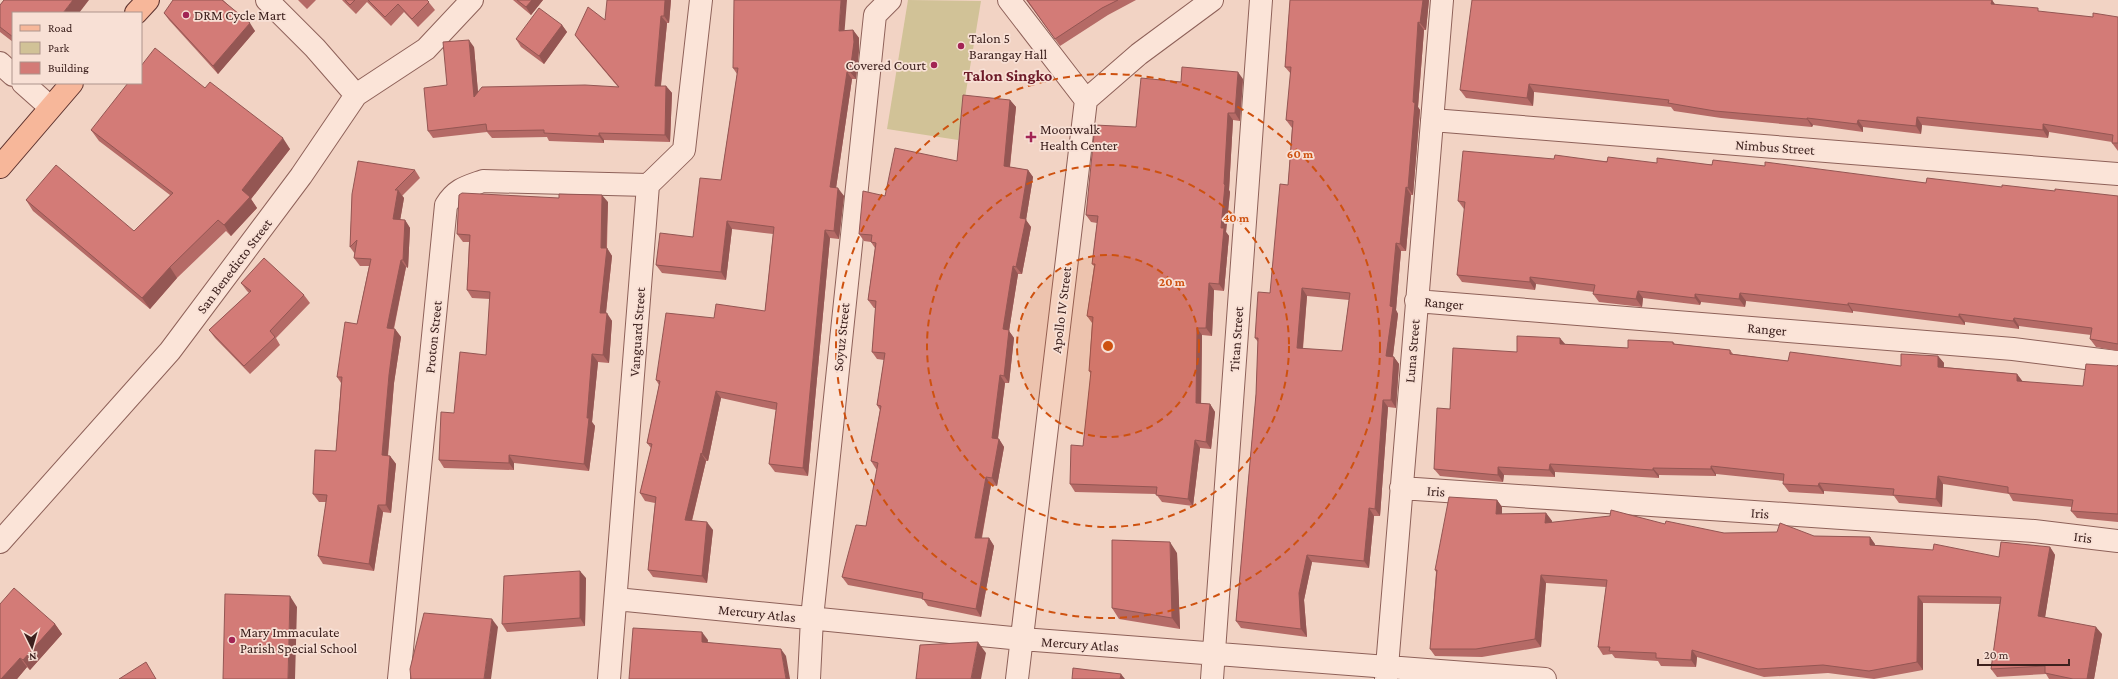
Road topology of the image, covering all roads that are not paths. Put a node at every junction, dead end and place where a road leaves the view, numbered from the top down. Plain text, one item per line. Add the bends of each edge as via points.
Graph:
1 (148, 0) edge
2 (267, 0) edge
3 (472, 0) edge
4 (701, 0) edge
5 (890, 0) edge
6 (1009, 0) edge
7 (1212, 0) edge
8 (1261, 0) edge
9 (1442, 0) edge
10 (137, 12) edge
11 (0, 63) edge
12 (12, 74) edge
13 (24, 84) edge
14 (71, 84) edge
15 (356, 95) junction
16 (1086, 100) junction
17 (50, 107) junction
18 (1432, 120) junction
19 (0, 167) edge
20 (2118, 174) edge
21 (648, 185) junction
22 (1416, 301) junction
23 (2118, 362) edge
24 (1401, 488) junction
25 (0, 542) edge
26 (2118, 542) edge
27 (616, 599) junction
28 (812, 618) junction
29 (1022, 639) junction
30 (1213, 654) junction
31 (1386, 673) edge
32 (398, 679) edge
33 (610, 679) edge
34 (810, 679) edge
35 (1017, 679) edge
36 (1212, 679) edge
37 (1545, 679) edge

1 - 10 main road
2 - 15 street via 315,48
3 - 15 street, San Benedicto Street via 426,49
4 - 21 street via 684,150
5 - 28 street, Soyuz Street via 875,16
6 - 16 street
7 - 16 street via 1140,54
8 - 30 street, Titan Street
9 - 18 street, Luna Street
11 - 12 street
13 - 17 street
14 - 17 main road
15 - 25 street, San Benedicto Street via 301,176 170,351
16 - 29 street, Apollo IV Street
17 - 19 main road
18 - 20 street, Nimbus Street
18 - 22 street, Luna Street
21 - 27 street, Vanguard Street
21 - 32 street, Proton Street via 483,180 452,195 446,205
22 - 23 street, Ranger via 2013,349
22 - 24 street, Luna Street
24 - 26 street, Iris via 2034,531
24 - 31 street, Luna Street
27 - 28 street, Mercury Atlas
27 - 33 street, Vanguard Street
28 - 29 street, Mercury Atlas
28 - 34 street, Soyuz Street
29 - 30 street, Mercury Atlas
29 - 35 street, Apollo IV Street
30 - 31 street, Mercury Atlas
30 - 36 street, Titan Street
31 - 37 street, Mercury Atlas

